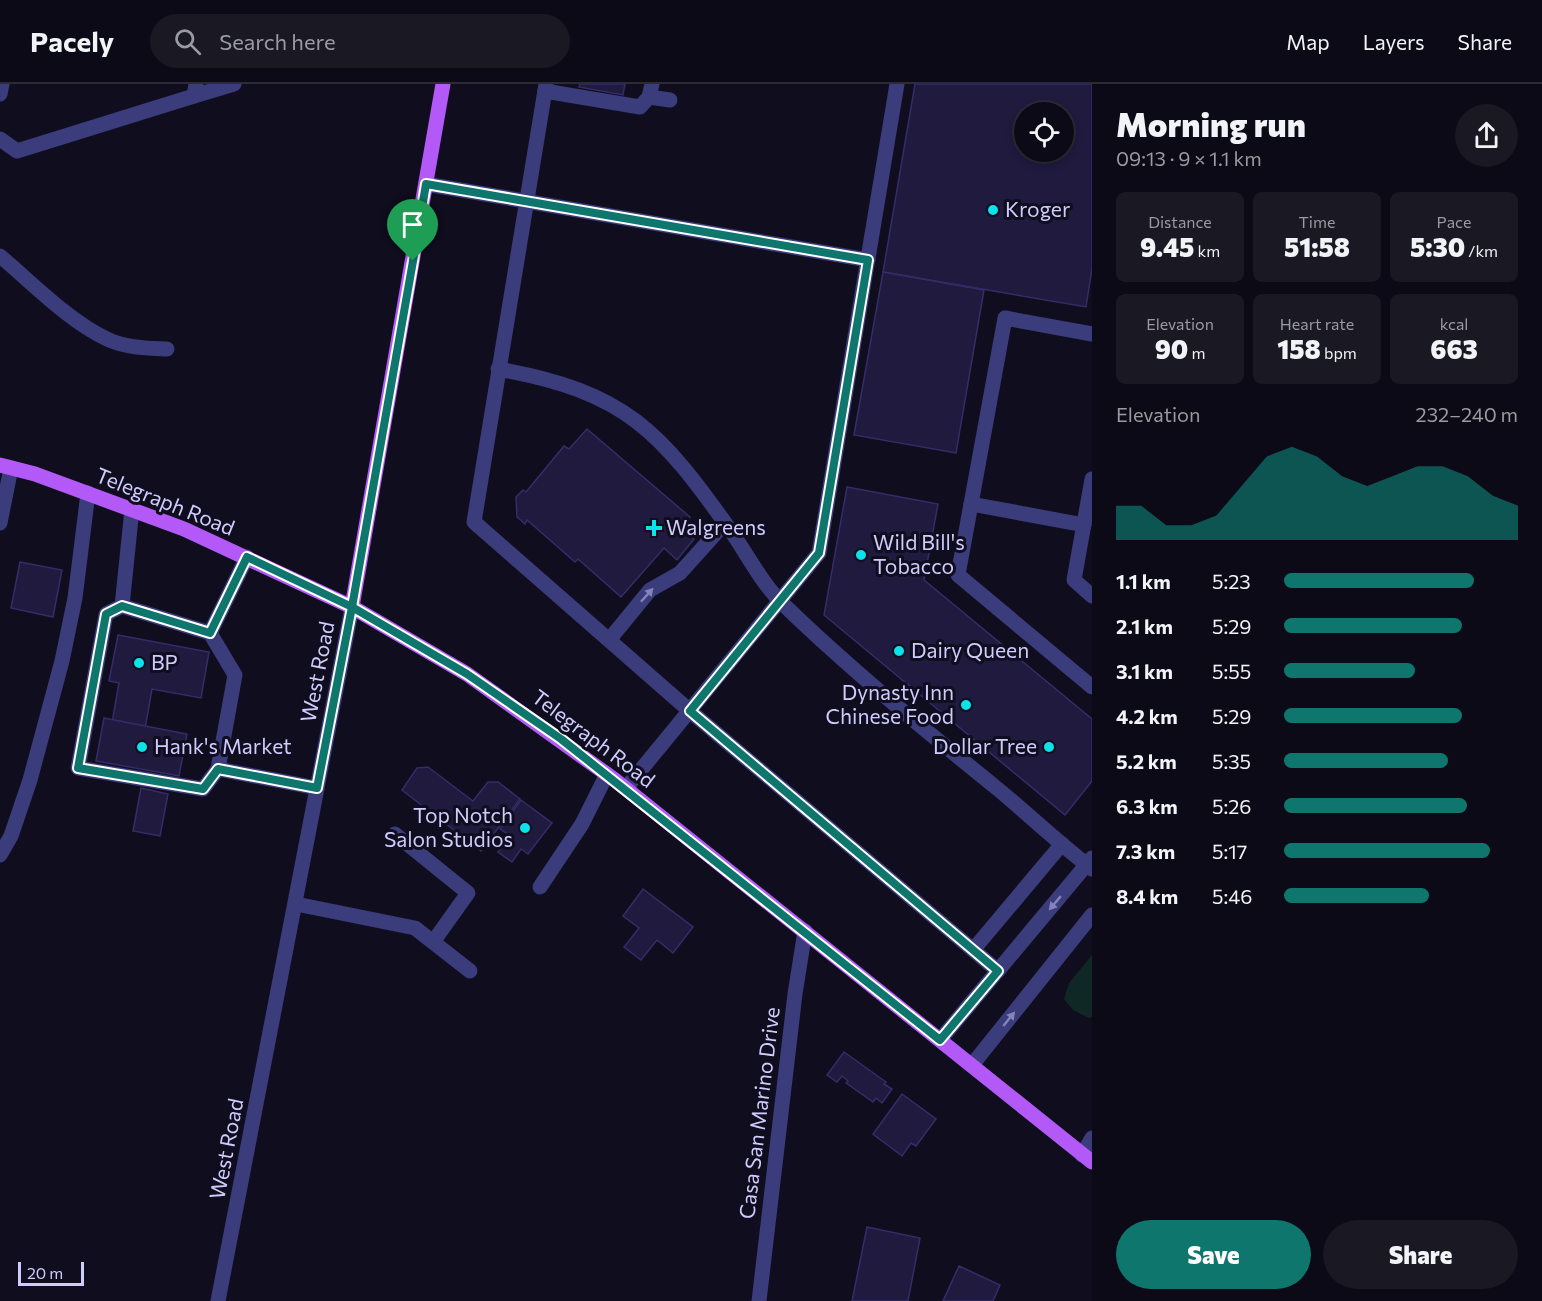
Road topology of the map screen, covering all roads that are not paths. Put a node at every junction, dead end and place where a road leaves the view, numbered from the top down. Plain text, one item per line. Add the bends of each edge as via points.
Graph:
1 (2, 84) edge
2 (234, 84) edge
3 (443, 84) edge
4 (897, 84) edge
5 (545, 88) edge
6 (195, 90) edge
7 (651, 90) edge
8 (0, 94) edge
9 (670, 100) dead end
10 (0, 139) edge
11 (426, 184) junction
12 (526, 201) junction
13 (0, 256) edge
14 (868, 260) junction
15 (1092, 334) edge
16 (167, 349) dead end
17 (498, 369) junction
18 (5, 466) edge
19 (1092, 479) edge
20 (88, 494) junction
21 (971, 504) junction
22 (132, 509) junction
23 (0, 523) edge
24 (725, 523) junction
25 (1084, 525) junction
26 (247, 557) junction
27 (1092, 596) edge
28 (780, 602) junction
29 (122, 606) junction
30 (352, 607) junction
31 (210, 633) junction
32 (609, 640) junction
33 (1092, 687) edge
34 (690, 711) junction
35 (218, 769) junction
36 (607, 774) junction
37 (317, 788) junction
38 (626, 788) junction
39 (395, 834) dead end
40 (1062, 844) junction
41 (0, 855) edge
42 (1090, 864) edge
43 (540, 887) dead end
44 (296, 904) junction
45 (1092, 915) edge
46 (805, 931) junction
47 (433, 942) junction
48 (973, 950) junction
49 (470, 971) dead end
50 (998, 971) junction
51 (940, 1040) junction
52 (972, 1065) junction
53 (1092, 1138) edge
54 (1087, 1158) edge
55 (218, 1301) edge
56 (759, 1301) edge

1 - 8 street
2 - 6 street
3 - 11 main road, West Road
4 - 14 street
5 - 7 street via 634,108 640,107
5 - 12 street
6 - 10 street via 17,151
7 - 9 street
11 - 12 street
11 - 30 main road, West Road
12 - 14 street
12 - 17 street
13 - 16 street via 87,327 108,339 133,347
14 - 28 street via 819,553
15 - 21 street via 1005,318
17 - 24 street via 556,381 620,408 675,456
17 - 32 street via 474,522
18 - 20 main road, Telegraph Road
18 - 23 street
19 - 25 street
20 - 22 main road, Telegraph Road
20 - 41 street via 75,598 62,661 30,780
21 - 25 street
21 - 33 street via 958,575
22 - 26 main road, Telegraph Road
22 - 29 street
24 - 28 street
32 -> 24 street via 650,590 680,573
25 - 27 street via 1074,580
26 - 30 main road, Telegraph Road
26 - 31 street
28 - 34 street
28 - 40 street
29 - 31 street
29 - 35 street via 106,614 78,768 203,789
30 - 36 main road, Telegraph Road via 467,674
30 - 37 street, West Road
31 - 35 street via 235,675
32 - 34 street
34 - 38 street
34 - 48 street
35 - 37 street
36 - 38 main road, Telegraph Road
36 - 43 street via 582,824
37 - 44 street, West Road
38 - 46 main road, Telegraph Road
39 - 47 street via 468,892
40 - 42 street
40 - 48 street
42 -> 50 street
44 - 47 street via 415,928
44 - 55 street, West Road
52 -> 45 street
46 - 51 main road, Telegraph Road
46 - 56 street, Casa San Marino Drive
47 - 49 street
48 - 50 street
50 - 51 street
51 - 52 main road, Telegraph Road
52 - 54 main road, Telegraph Road
53 - 54 street

